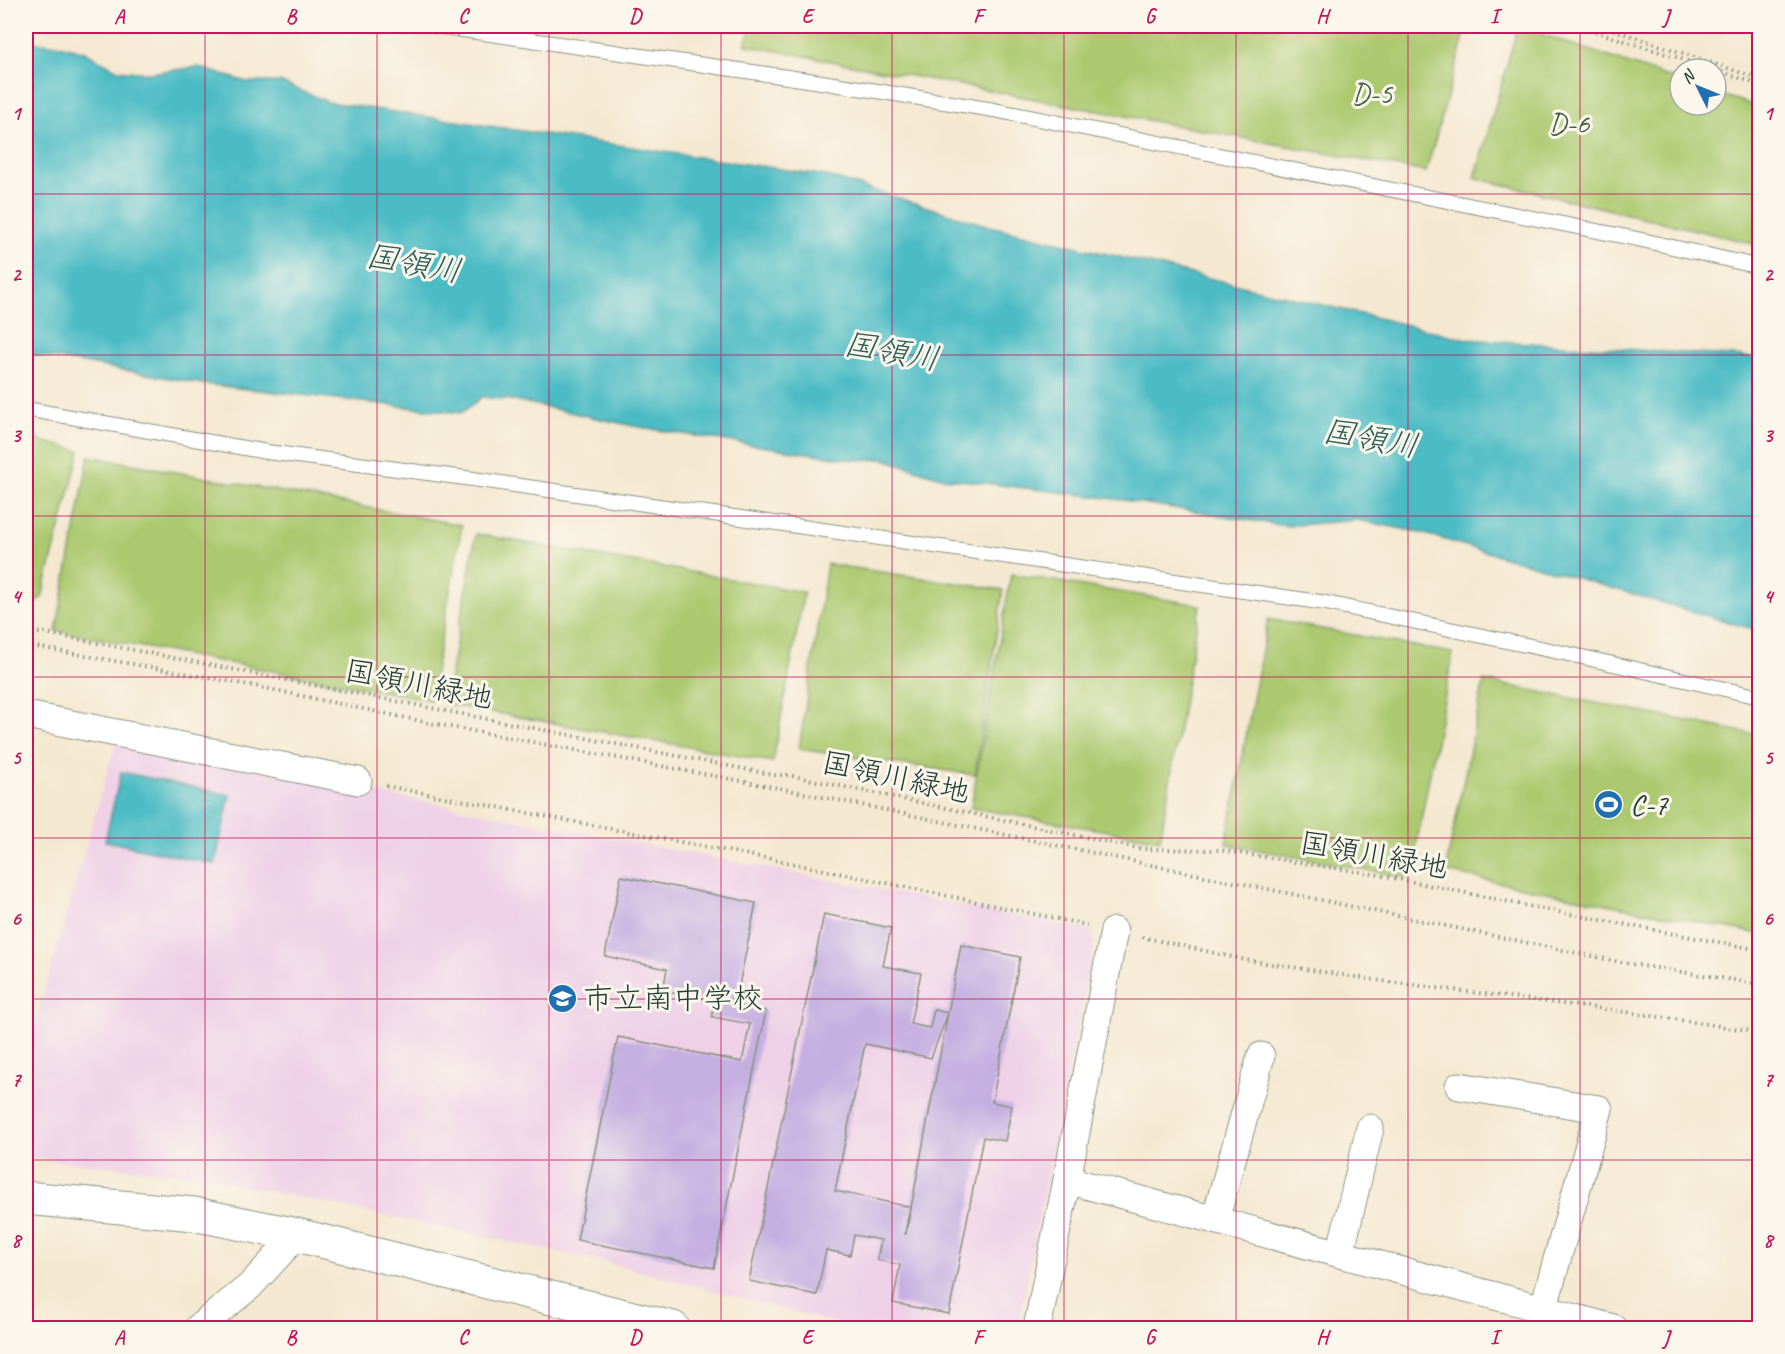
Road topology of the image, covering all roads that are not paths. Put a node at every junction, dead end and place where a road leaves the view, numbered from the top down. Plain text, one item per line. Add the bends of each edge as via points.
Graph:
1 (435, 26) edge
2 (1760, 267) edge
3 (26, 409) edge
4 (1760, 697) edge
5 (26, 715) edge
6 (358, 781) road end
7 (1114, 931) road end
8 (1261, 1056) dead end
9 (1459, 1086) dead end
10 (1370, 1128) dead end
11 (1067, 1180) junction
12 (26, 1198) edge
13 (1215, 1220) junction
14 (297, 1236) junction
15 (1340, 1254) junction
16 (1541, 1319) edge
17 (198, 1329) edge
18 (673, 1329) edge
19 (1037, 1329) edge
20 (1613, 1329) edge

1 - 2 lane via 994,110
3 - 4 lane via 267,452 1326,603
5 - 6 street
7 - 11 street
8 - 13 street
9 - 16 street via 1599,1108
10 - 15 street
11 - 13 street
11 - 19 street
12 - 14 street via 194,1214
13 - 15 street
14 - 17 street via 250,1286
14 - 18 street
15 - 16 street
16 - 20 street

